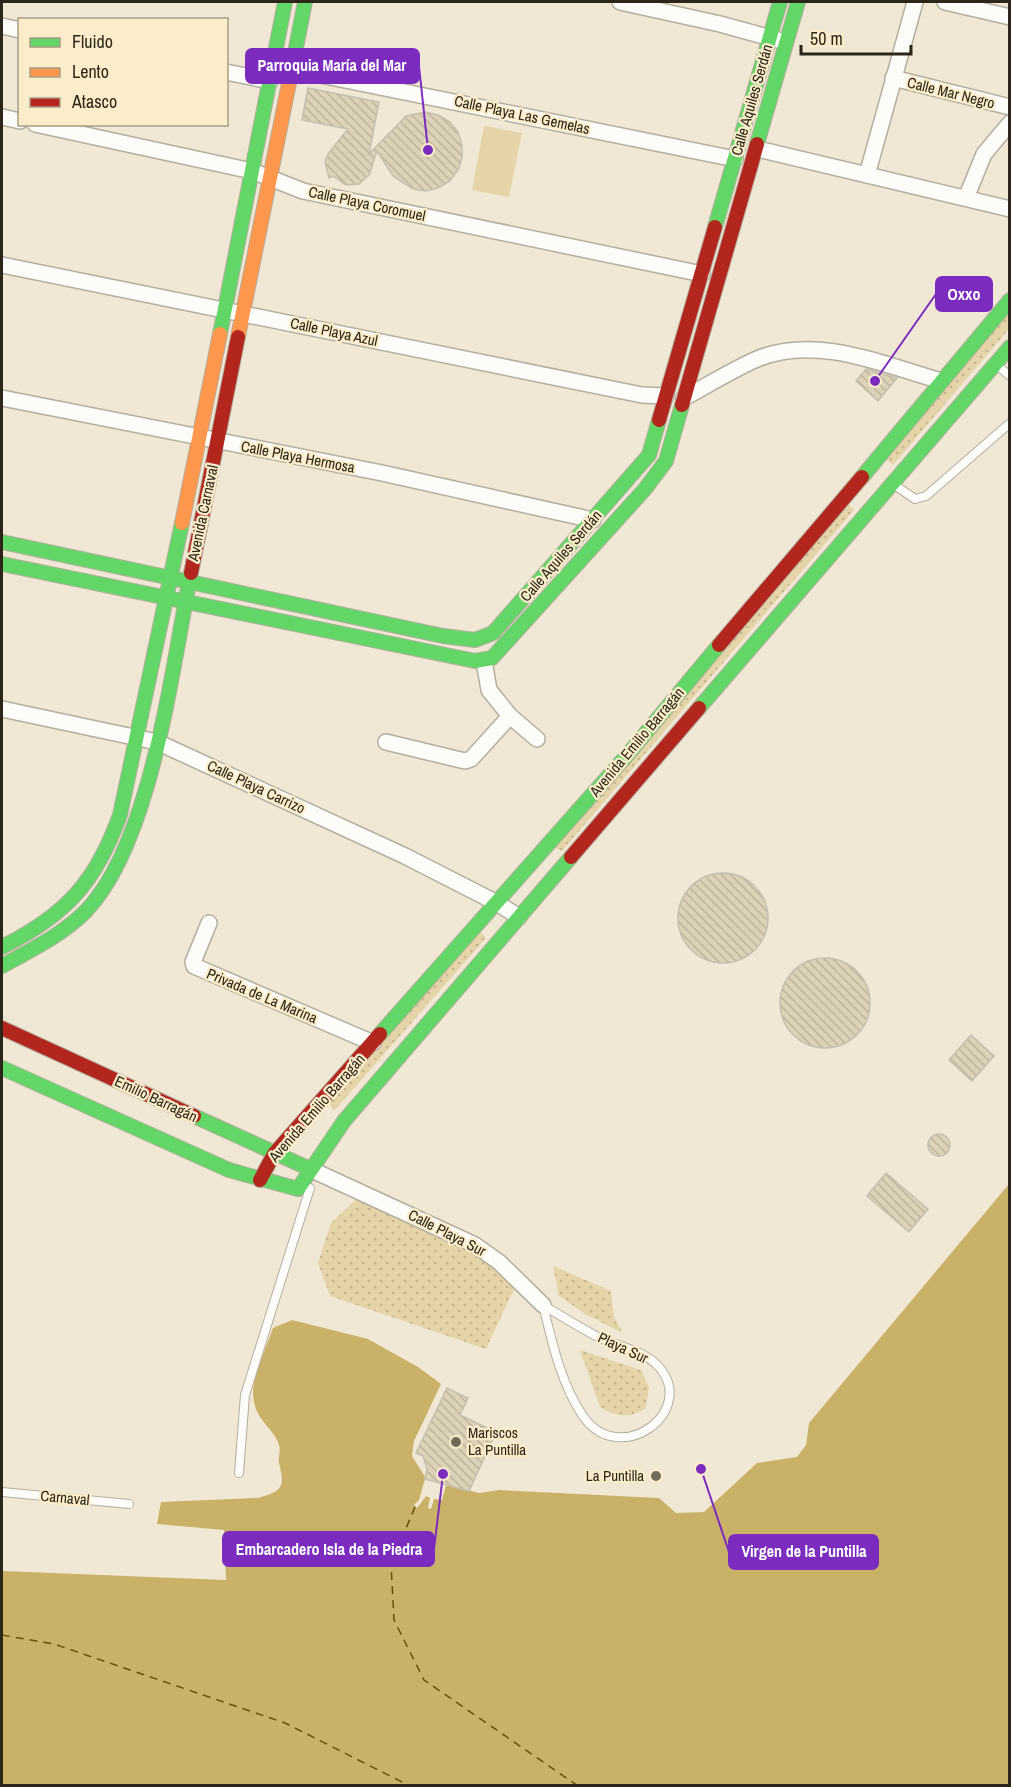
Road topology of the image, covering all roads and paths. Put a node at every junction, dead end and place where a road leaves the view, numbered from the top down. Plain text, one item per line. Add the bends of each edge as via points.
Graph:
1 (285, 2) edge
2 (305, 2) edge
3 (620, 2) edge
4 (780, 2) edge
5 (798, 2) edge
6 (915, 2) edge
7 (945, 2) edge
8 (1010, 17) edge
9 (2, 26) edge
10 (18, 30) edge
11 (770, 38) junction
12 (787, 43) junction
13 (292, 69) junction
14 (228, 72) edge
15 (271, 73) junction
16 (893, 78) junction
17 (1010, 107) edge
18 (2, 117) edge
19 (18, 121) edge
20 (1010, 123) edge
21 (44, 126) edge
22 (758, 149) junction
23 (735, 159) junction
24 (252, 171) junction
25 (867, 175) junction
26 (270, 177) junction
27 (966, 198) junction
28 (1010, 209) edge
29 (720, 212) junction
30 (737, 218) junction
31 (2, 266) edge
32 (702, 274) junction
33 (1010, 300) edge
34 (224, 310) junction
35 (244, 314) junction
36 (1010, 347) edge
37 (995, 364) junction
38 (1010, 376) edge
39 (941, 381) junction
40 (666, 396) junction
41 (2, 398) edge
42 (684, 398) junction
43 (1010, 423) edge
44 (200, 437) junction
45 (218, 441) junction
46 (860, 476) junction
47 (631, 477) junction
48 (645, 489) junction
49 (888, 490) junction
50 (593, 520) junction
51 (2, 542) edge
52 (2, 564) edge
53 (169, 578) junction
54 (188, 582) junction
55 (165, 597) junction
56 (185, 601) junction
57 (484, 661) junction
58 (2, 709) edge
59 (510, 716) junction
60 (137, 736) junction
61 (537, 739) dead end
62 (158, 742) junction
63 (386, 742) dead end
64 (497, 903) junction
65 (519, 917) junction
66 (209, 923) dead end
67 (2, 947) edge
68 (2, 966) edge
69 (2, 1028) edge
70 (373, 1043) junction
71 (2, 1068) edge
72 (274, 1154) junction
73 (310, 1169) junction
74 (260, 1180) junction
75 (337, 1182) junction
76 (304, 1188) junction
77 (543, 1305) junction
78 (239, 1473) dead end
79 (2, 1492) edge
80 (129, 1504) dead end

1 - 15 street, Avenida Carnaval
2 - 13 street, Avenida Carnaval
3 - 11 street
4 - 11 street, Calle Aquiles Serdán
5 - 12 street, Calle Aquiles Serdán
6 - 16 street
7 - 8 street
9 - 10 street
11 - 12 street
11 - 23 street, Calle Aquiles Serdán
12 - 22 street, Calle Aquiles Serdán
13 - 15 street, Calle Playa Las Gemelas
13 - 23 street, Calle Playa Las Gemelas
13 - 26 street, Avenida Carnaval
14 - 15 street, Calle Playa Las Gemelas
15 - 24 street, Avenida Carnaval
16 - 17 street, Calle Mar Negro
16 - 25 street
18 - 19 street
20 - 27 street via 984,154
21 - 24 street, Calle Playa Coromuel
22 - 25 street
22 - 30 street, Calle Aquiles Serdán
23 - 29 street, Calle Aquiles Serdán
24 - 26 street, Calle Playa Coromuel
24 - 34 street, Avenida Carnaval
25 - 27 street
26 - 32 street, Calle Playa Coromuel via 303,190
26 - 35 street, Avenida Carnaval
27 - 28 street
29 - 30 street
29 - 32 street, Calle Aquiles Serdán
30 - 42 street, Calle Aquiles Serdán
31 - 34 street, Calle Playa Azul
32 - 40 street, Calle Aquiles Serdán
33 - 39 street, Avenida Emilio Barragán
34 - 35 street, Calle Playa Azul
34 - 44 street, Avenida Carnaval
35 - 40 street, Calle Playa Azul via 642,395
35 - 45 street, Avenida Carnaval
36 - 37 street, Avenida Emilio Barragán
37 - 38 lane
37 - 49 street, Avenida Emilio Barragán
39 - 42 street via 815,348 759,358
39 - 46 street, Avenida Emilio Barragán
40 - 47 street, Calle Aquiles Serdán via 649,455
41 - 44 street, Calle Playa Hermosa
42 - 48 street, Calle Aquiles Serdán via 666,461
43 - 49 lane via 926,496 915,499
44 - 45 street, Calle Playa Hermosa
44 - 53 street, Avenida Carnaval
45 - 50 street, Calle Playa Hermosa
45 - 54 street, Avenida Carnaval
46 - 49 street
46 - 64 street, Avenida Emilio Barragán
47 - 48 street
47 - 50 street, Calle Aquiles Serdán
48 - 57 street, Calle Aquiles Serdán via 505,648
49 - 65 street, Avenida Emilio Barragán
50 - 54 street, Calle Aquiles Serdán via 493,633 475,640
51 - 53 street, Calle Aquiles Serdán
52 - 55 street
53 - 54 street, Calle Aquiles Serdán
53 - 55 street, Avenida Carnaval
54 - 56 street, Avenida Carnaval
55 - 56 street
55 - 60 street, Avenida Carnaval
56 - 57 street
56 - 62 street, Avenida Carnaval
57 - 59 street via 489,690
58 - 60 street, Calle Playa Carrizo
59 - 61 street
59 - 63 street via 465,761
60 - 62 street, Calle Playa Carrizo
60 - 67 street, Avenida Carnaval via 120,815 97,872 64,910
62 - 64 street, Calle Playa Carrizo
62 - 68 street, Avenida Carnaval via 126,854 105,889 65,929
64 - 65 street, Calle Playa Carrizo
64 - 70 street, Avenida Emilio Barragán
65 - 73 street, Avenida Emilio Barragán via 344,1121
66 - 70 street, Privada de La Marina via 194,966
69 - 72 street, Emilio Barragán
70 - 72 street, Avenida Emilio Barragán
71 - 74 street via 229,1170
72 - 73 street, Emilio Barragán
72 - 74 street, Avenida Emilio Barragán
73 - 75 street, Calle Playa Sur
73 - 76 street, Avenida Emilio Barragán
74 - 76 street
75 - 76 street
75 - 77 street, Calle Playa Sur via 475,1245 499,1262
76 - 78 lane via 246,1395
77 - 77 lane, Playa Sur via 569,1391 584,1418 604,1433 622,1438 642,1435 651,1428 664,1411 669,1392 658,1366
79 - 80 lane, Carnaval

